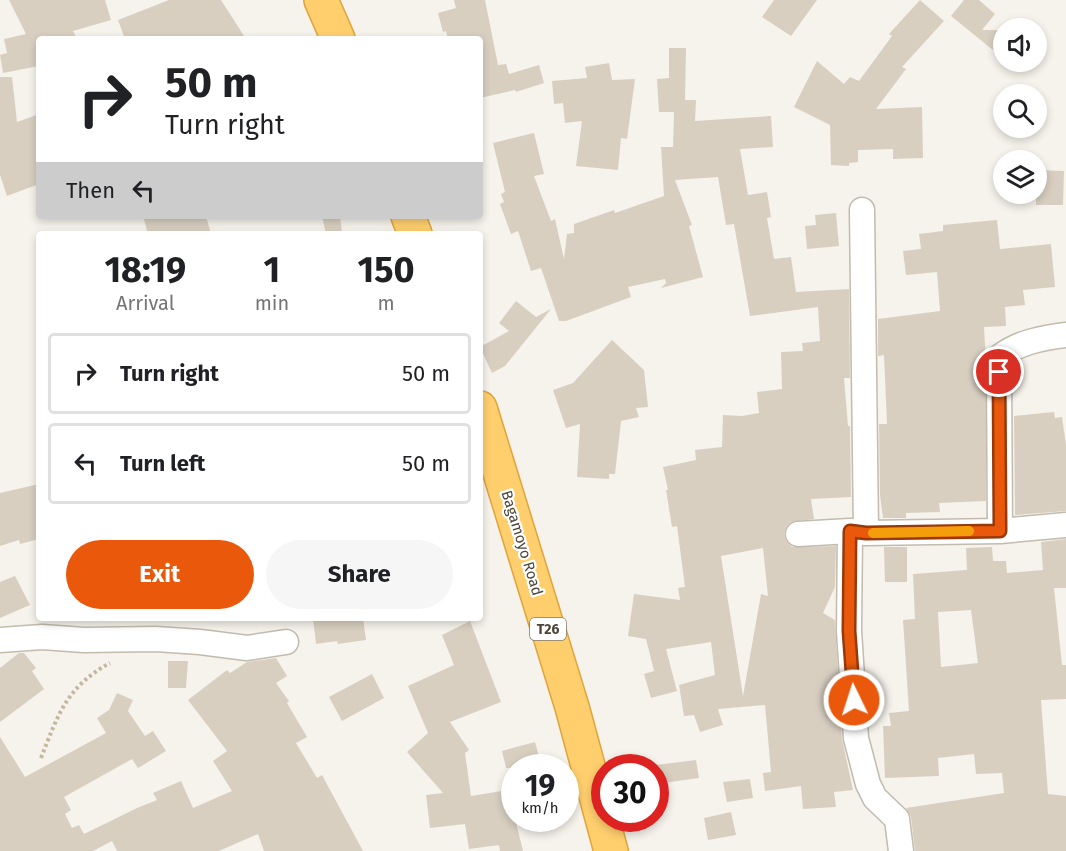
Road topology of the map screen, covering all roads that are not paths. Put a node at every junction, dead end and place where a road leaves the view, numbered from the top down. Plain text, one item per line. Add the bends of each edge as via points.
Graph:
1 (321, 0) edge
2 (337, 36) edge
3 (861, 210) dead end
4 (1066, 335) edge
5 (483, 418) edge
6 (1066, 525) edge
7 (1000, 531) junction
8 (858, 532) junction
9 (798, 534) dead end
10 (0, 640) edge
11 (286, 642) dead end
12 (611, 851) edge
13 (901, 851) edge

1 - 2 highway
3 - 8 street
4 - 7 street via 1024,343 1001,356
5 - 12 highway, Bagamoyo Road / T26 via 572,706
6 - 7 street
7 - 8 street
8 - 9 street
8 - 13 street via 849,631 856,738 875,798 897,819
10 - 11 street via 156,639 247,648

